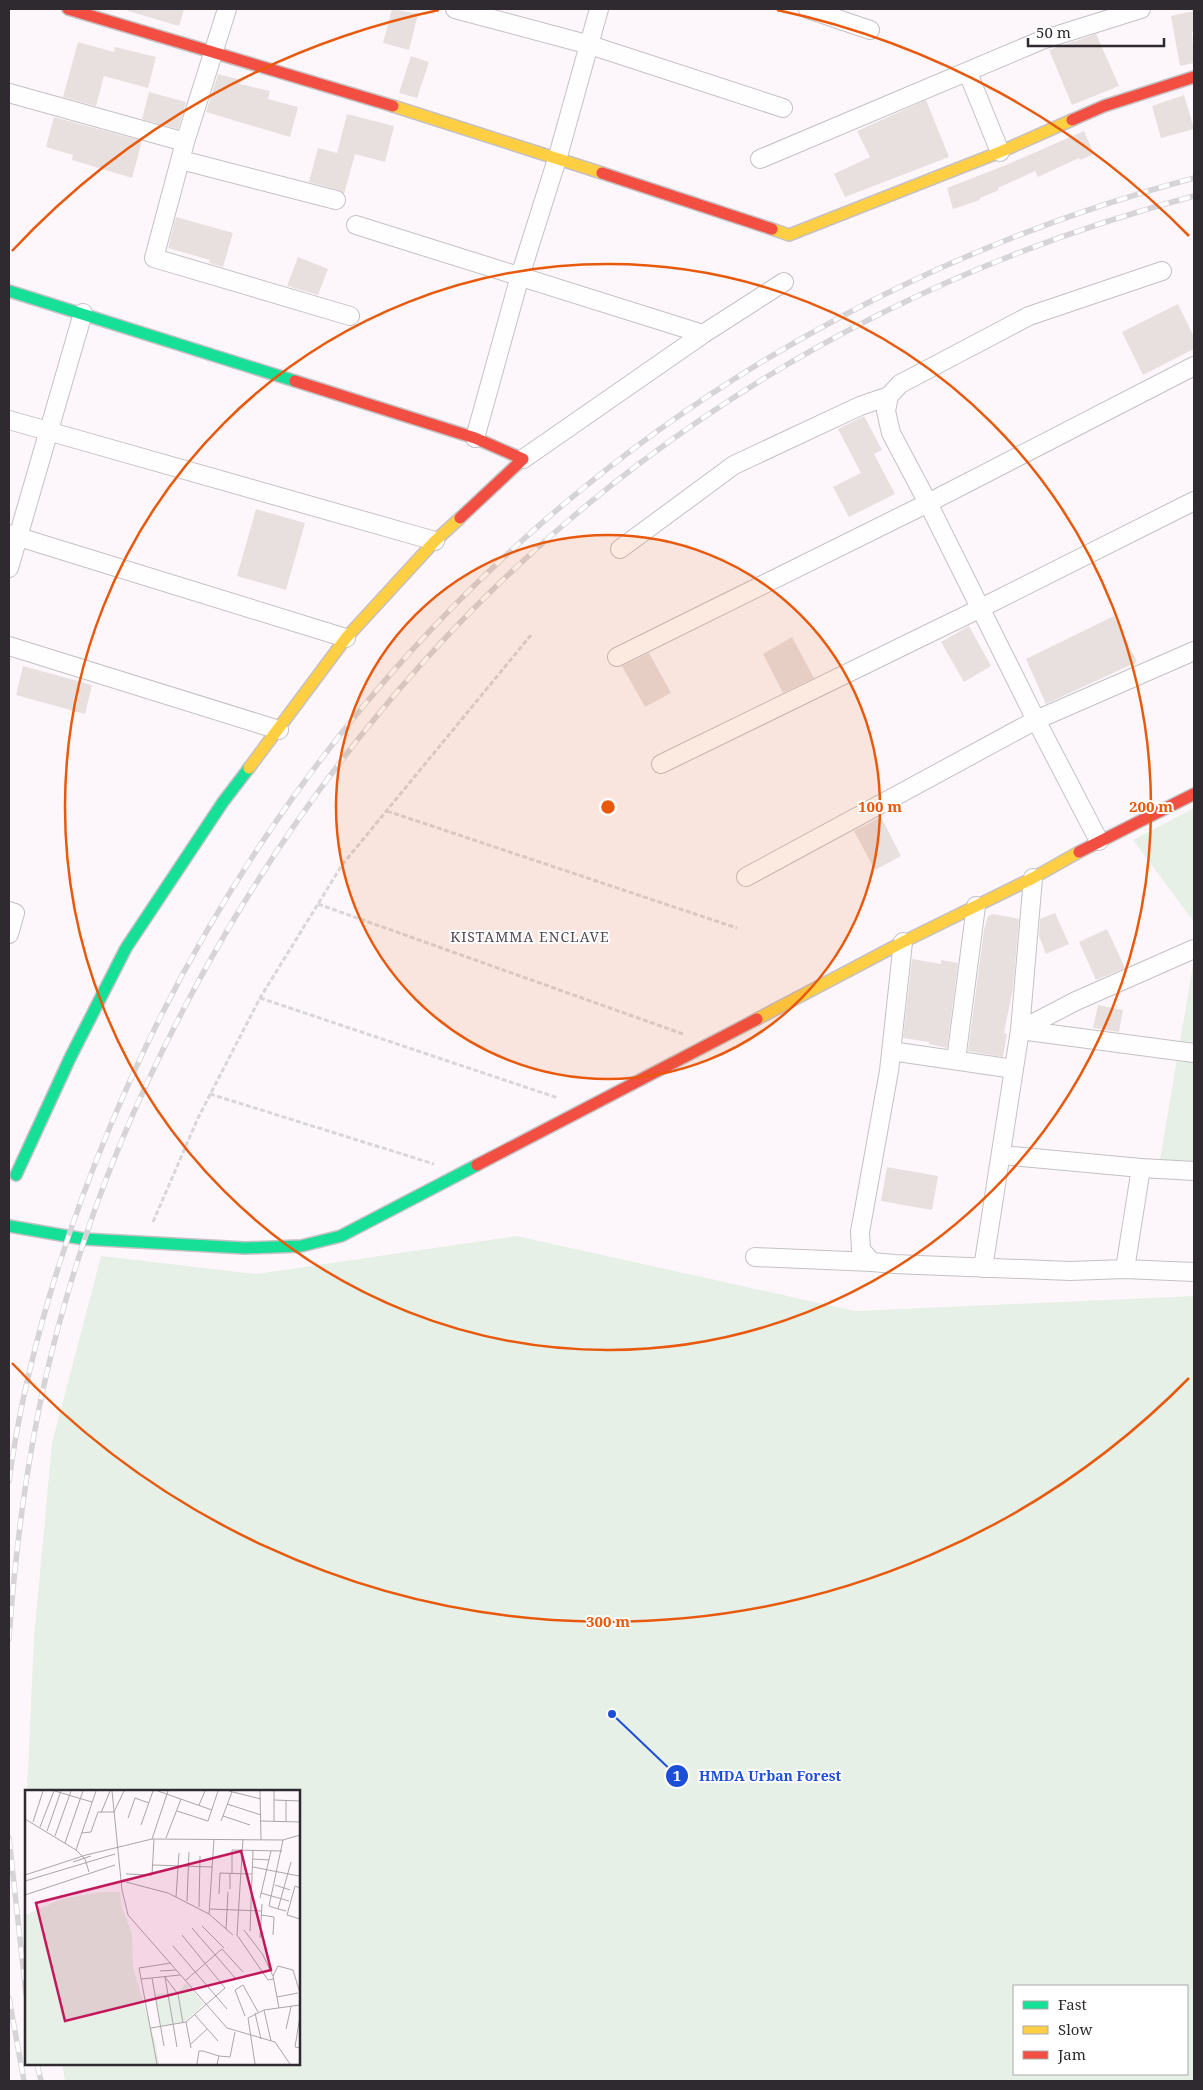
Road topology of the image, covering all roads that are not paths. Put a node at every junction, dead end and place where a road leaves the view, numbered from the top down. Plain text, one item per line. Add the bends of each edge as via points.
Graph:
1 (68, 9) edge
2 (227, 9) edge
3 (455, 9) edge
4 (599, 9) edge
5 (808, 9) edge
6 (1141, 9) edge
7 (870, 30) dead end
8 (590, 45) junction
9 (214, 50) junction
10 (968, 73) junction
11 (1194, 77) edge
12 (9, 93) edge
13 (783, 108) dead end
14 (185, 142) junction
15 (1000, 152) junction
16 (558, 156) junction
17 (760, 159) dead end
18 (181, 160) junction
19 (336, 200) dead end
20 (356, 226) dead end
21 (1162, 271) dead end
22 (520, 276) junction
23 (784, 282) dead end
24 (9, 291) edge
25 (83, 313) junction
26 (350, 316) dead end
27 (702, 334) junction
28 (1194, 366) edge
29 (889, 396) junction
30 (9, 420) edge
31 (48, 430) junction
32 (475, 438) junction
33 (523, 459) junction
34 (1194, 501) edge
35 (928, 503) junction
36 (13, 535) edge
37 (435, 541) junction
38 (620, 549) dead end
39 (9, 568) edge
40 (981, 608) junction
41 (346, 638) junction
42 (9, 646) edge
43 (1194, 651) edge
44 (617, 658) dead end
45 (1036, 720) junction
46 (279, 730) junction
47 (661, 764) dead end
48 (1194, 794) edge
49 (1099, 840) junction
50 (746, 877) dead end
51 (1033, 878) junction
52 (976, 906) junction
53 (9, 911) edge
54 (9, 934) edge
55 (903, 942) junction
56 (1194, 949) edge
57 (1020, 1030) junction
58 (892, 1051) junction
59 (1194, 1053) edge
60 (956, 1060) junction
61 (1014, 1069) junction
62 (1000, 1155) junction
63 (1141, 1168) junction
64 (1194, 1172) edge
65 (16, 1175) dead end
66 (9, 1226) edge
67 (755, 1257) dead end
68 (872, 1262) junction
69 (983, 1268) junction
70 (1125, 1269) junction
71 (1194, 1272) edge

1 - 9 street
2 - 9 street
3 - 8 street
4 - 8 street
5 - 7 street
6 - 10 street via 1042,40
8 - 13 street
8 - 16 street
9 - 14 street
9 - 16 street
10 - 15 street
10 - 17 street
11 - 15 street via 1104,106
12 - 14 street
14 - 18 street
15 - 16 street via 789,235
16 - 22 street
18 - 19 street
18 - 26 street via 154,258
20 - 22 street
21 - 29 street via 1029,316 917,374 900,384
22 - 27 street
22 - 32 street
23 - 27 street
24 - 25 street
25 - 31 street
25 - 32 street
27 - 33 street
28 - 35 street
29 - 35 street via 886,411 891,433
29 - 38 street via 860,406 734,465
30 - 31 street
31 - 36 street
31 - 37 street
32 - 33 street
33 - 37 street
34 - 40 street
35 - 40 street
35 - 44 street
36 - 39 street
36 - 41 street
37 - 41 street
40 - 45 street
40 - 47 street
41 - 46 street
42 - 46 street
43 - 45 street
45 - 49 street
45 - 50 street
46 - 65 street via 223,802 126,948
48 - 49 street
49 - 51 street
51 - 52 street
51 - 57 street
52 - 55 street
52 - 60 street
53 - 54 street via 15,913
55 - 58 street
55 - 66 street via 341,1236 301,1246 245,1248 84,1239
56 - 57 street via 1076,1001
57 - 59 street
57 - 61 street
58 - 60 street
58 - 68 street via 860,1232 861,1250
60 - 61 street
61 - 62 street
62 - 63 street
62 - 69 street
63 - 64 street
63 - 70 street
67 - 68 street
68 - 69 street
69 - 70 street
70 - 71 street

